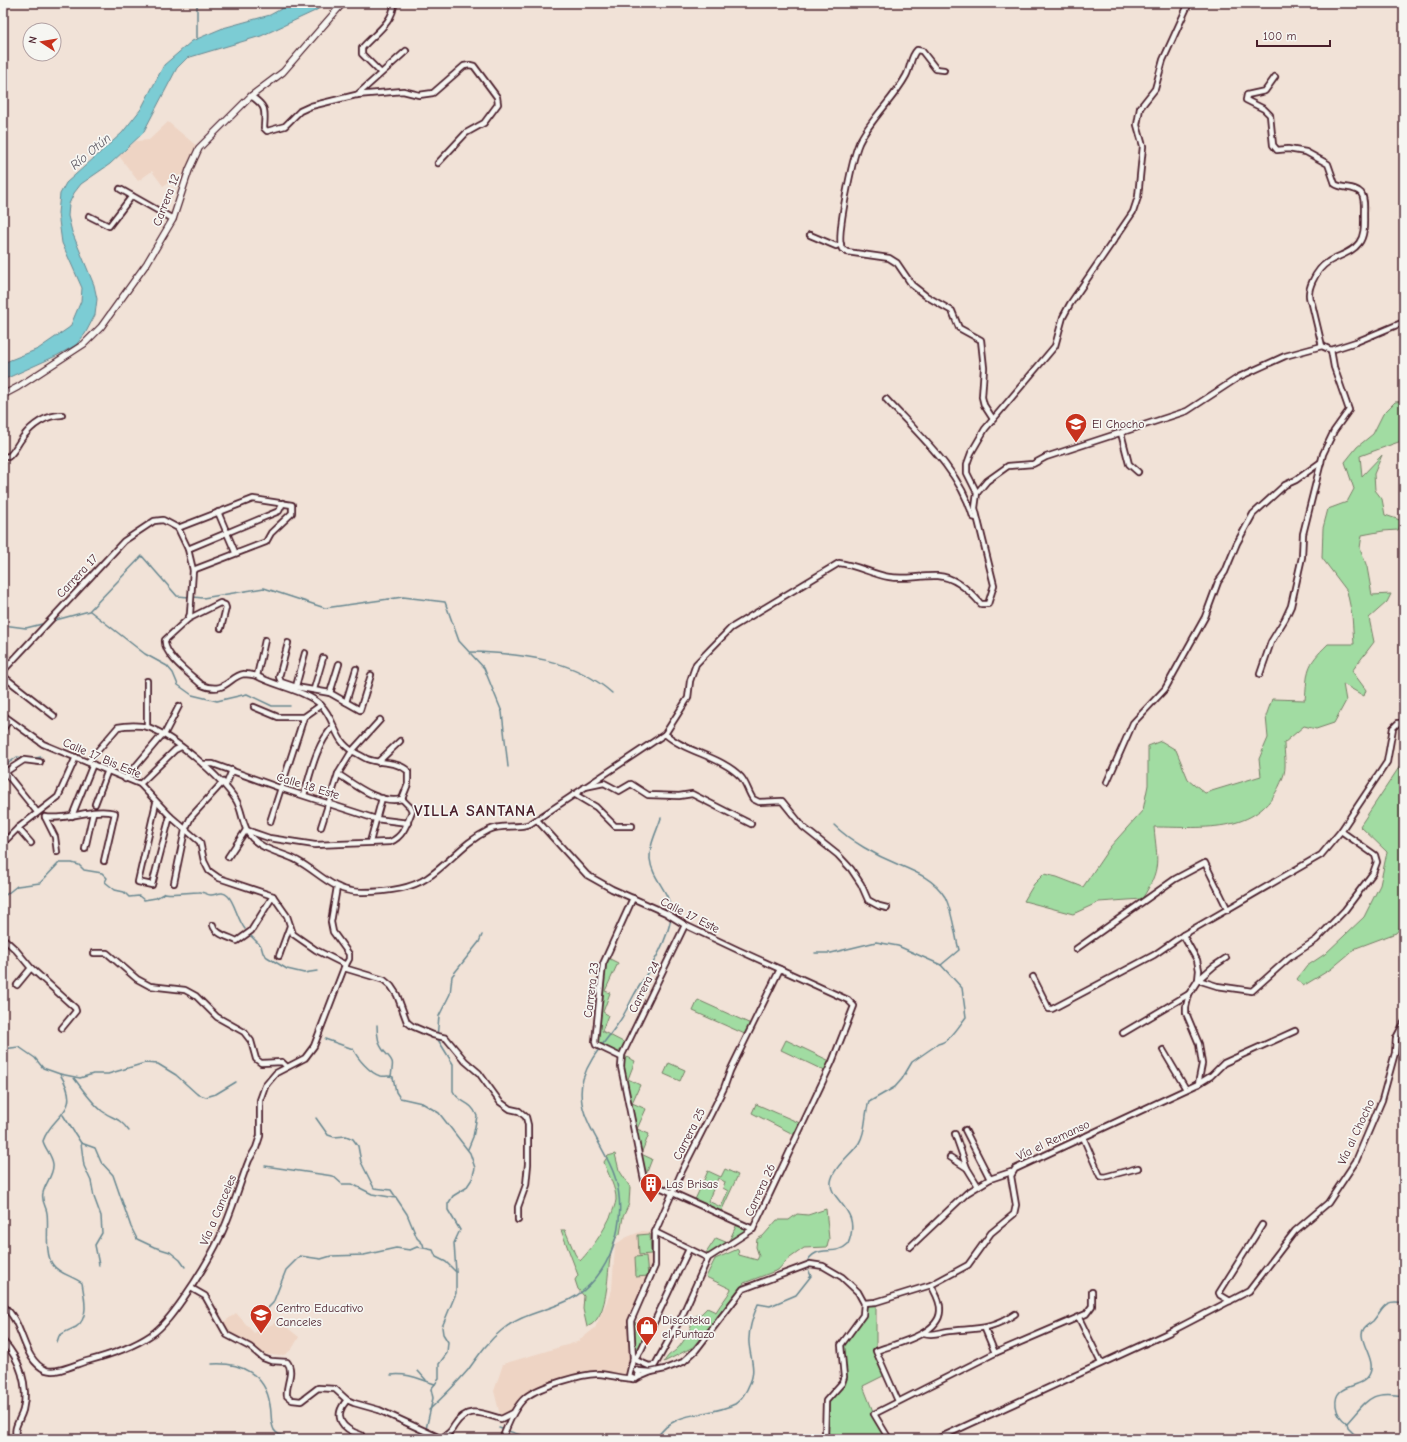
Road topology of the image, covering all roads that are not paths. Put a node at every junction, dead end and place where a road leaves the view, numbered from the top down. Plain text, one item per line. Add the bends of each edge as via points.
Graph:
1 (343, 3) edge
2 (394, 3) edge
3 (1189, 3) edge
4 (406, 51) dead end
5 (944, 70) dead end
6 (380, 72) junction
7 (1275, 78) dead end
8 (356, 95) junction
9 (251, 96) junction
10 (438, 163) dead end
11 (120, 189) dead end
12 (132, 196) junction
13 (88, 216) dead end
14 (173, 219) junction
15 (810, 235) dead end
16 (841, 244) junction
17 (1404, 322) edge
18 (1322, 346) junction
19 (1331, 350) junction
20 (3, 395) edge
21 (886, 399) dead end
22 (62, 414) dead end
23 (993, 419) junction
24 (1122, 433) junction
25 (3, 456) edge
26 (1321, 462) junction
27 (1138, 472) dead end
28 (978, 493) junction
29 (283, 503) junction
30 (218, 512) junction
31 (977, 518) junction
32 (178, 528) junction
33 (227, 534) junction
34 (188, 549) junction
35 (235, 552) junction
36 (193, 570) junction
37 (188, 619) junction
38 (221, 628) dead end
39 (265, 640) dead end
40 (288, 643) dead end
41 (305, 653) dead end
42 (323, 658) dead end
43 (339, 664) dead end
44 (356, 669) dead end
45 (3, 671) edge
46 (1260, 674) dead end
47 (371, 675) dead end
48 (3, 676) edge
49 (257, 676) junction
50 (147, 682) dead end
51 (295, 689) junction
52 (314, 689) junction
53 (330, 693) junction
54 (346, 702) junction
55 (321, 705) junction
56 (179, 706) dead end
57 (254, 708) dead end
58 (3, 715) edge
59 (54, 716) dead end
60 (304, 717) junction
61 (9, 720) junction
62 (380, 720) dead end
63 (1404, 723) edge
64 (147, 727) junction
65 (333, 727) junction
66 (3, 728) edge
67 (665, 734) junction
68 (164, 735) junction
69 (400, 741) dead end
70 (181, 747) junction
71 (352, 751) junction
72 (76, 757) junction
73 (40, 762) dead end
74 (378, 762) junction
75 (90, 763) junction
76 (203, 764) junction
77 (108, 770) junction
78 (232, 770) junction
79 (4, 773) edge
80 (338, 774) junction
81 (125, 779) junction
82 (1106, 782) dead end
83 (224, 783) junction
84 (140, 784) junction
85 (280, 788) junction
86 (583, 788) junction
87 (574, 794) junction
88 (304, 795) junction
89 (382, 798) junction
90 (402, 799) junction
91 (156, 803) junction
92 (329, 803) junction
93 (95, 804) dead end
94 (37, 812) junction
95 (93, 813) junction
96 (72, 816) junction
97 (170, 816) junction
98 (376, 819) junction
99 (537, 820) junction
100 (270, 822) dead end
101 (408, 823) junction
102 (751, 824) dead end
103 (632, 826) dead end
104 (321, 827) dead end
105 (18, 828) junction
106 (185, 830) junction
107 (246, 830) junction
108 (1341, 832) junction
109 (370, 842) junction
110 (3, 843) edge
111 (31, 843) dead end
112 (85, 849) dead end
113 (57, 852) dead end
114 (228, 857) dead end
115 (104, 861) dead end
116 (174, 882) dead end
117 (337, 887) junction
118 (273, 896) junction
119 (633, 898) junction
120 (887, 908) dead end
121 (1228, 910) junction
122 (213, 925) dead end
123 (685, 925) junction
124 (290, 926) junction
125 (1183, 935) junction
126 (3, 938) edge
127 (1076, 949) dead end
128 (94, 953) dead end
129 (279, 956) dead end
130 (1226, 958) dead end
131 (345, 966) junction
132 (31, 968) junction
133 (780, 969) junction
134 (1033, 977) dead end
135 (1198, 980) junction
136 (17, 985) dead end
137 (1189, 994) junction
138 (852, 1002) joint
139 (1404, 1023) edge
140 (62, 1028) dead end
141 (1295, 1031) dead end
142 (1123, 1033) dead end
143 (1163, 1050) dead end
144 (621, 1057) junction
145 (287, 1067) junction
146 (1198, 1084) junction
147 (1186, 1089) junction
148 (966, 1130) dead end
149 (956, 1134) dead end
150 (1082, 1137) junction
151 (950, 1156) dead end
152 (967, 1168) junction
153 (1138, 1168) dead end
154 (1011, 1172) junction
155 (990, 1179) junction
156 (978, 1186) junction
157 (672, 1192) junction
158 (518, 1220) dead end
159 (1262, 1226) dead end
160 (753, 1229) junction
161 (655, 1232) junction
162 (910, 1247) dead end
163 (689, 1249) junction
164 (708, 1258) junction
165 (931, 1285) junction
166 (191, 1288) junction
167 (1092, 1292) dead end
168 (1230, 1301) junction
169 (864, 1303) junction
170 (3, 1306) edge
171 (1015, 1314) dead end
172 (1079, 1318) junction
173 (986, 1329) junction
174 (924, 1333) junction
175 (3, 1341) edge
176 (995, 1353) junction
177 (633, 1360) junction
178 (1101, 1363) junction
179 (634, 1371) junction
180 (651, 1372) junction
181 (623, 1378) junction
182 (635, 1379) junction
183 (348, 1400) junction
184 (898, 1401) junction
185 (513, 1413) junction
186 (361, 1435) dead end
187 (17, 1439) edge
188 (502, 1439) edge
189 (825, 1439) edge
190 (889, 1439) edge
191 (937, 1439) edge

1 - 9 street, Carrera 12 via 283,72
2 - 6 street via 394,12 390,19 362,48 362,54
3 - 23 street via 1164,60 1155,88 1140,108 1137,125 1143,146 1138,197 1132,212 1063,316 1055,346
4 - 6 street
5 - 16 street via 936,70 922,51 916,50 907,74 859,144 850,173 842,219
6 - 8 street
7 - 18 street via 1265,91 1247,95 1246,100 1270,115 1273,145 1277,150 1306,152 1322,160 1330,168 1335,184 1354,188 1361,193 1364,202 1364,232 1360,242 1352,251 1326,263 1308,291
8 - 9 street via 311,106 300,111 285,126 267,131 264,128 265,108
8 - 10 street via 404,92 419,95 433,92 464,66 474,66 497,97 498,104 484,123 466,133
9 - 14 street, Carrera 12 via 199,148
11 - 12 street
12 - 13 street via 109,226
12 - 14 street
14 - 20 street, Carrera 12 via 147,263 92,337
15 - 16 street via 836,246
16 - 23 street via 842,249 847,252 889,258 897,264 912,285 952,311 959,328 980,340 984,368 982,397
17 - 19 street
18 - 19 street
18 - 24 street via 1285,356 1239,377 1193,409
19 - 26 street via 1338,380 1349,408 1334,431
21 - 31 street via 930,447 959,484 973,517
22 - 25 street via 51,415 36,424 23,437 14,453 8,457
23 - 28 street via 971,453 967,464 967,473
24 - 27 street via 1129,464
24 - 28 street via 1046,457 1033,464 1008,466 987,481
26 - 46 street via 1303,534 1302,557 1291,606 1271,642
26 - 82 street via 1285,486 1253,514 1218,582 1201,624 1165,689 1133,723
28 - 31 street via 975,504
29 - 30 street via 253,499
29 - 33 street via 279,511
29 - 35 street via 290,503 294,508 286,521 266,542
30 - 32 street
30 - 33 street
31 - 67 street via 994,585 988,604 981,604 971,592 947,578 894,578 839,563 731,628 696,664 688,698
32 - 34 street
32 - 45 street, Carrera 17 via 163,520 154,521 124,541
33 - 34 street
33 - 35 street
34 - 36 street
35 - 36 street
36 - 37 street
37 - 38 street via 223,603 226,608
37 - 49 street via 165,640 165,648 202,685 215,688 230,684 244,674
39 - 49 street
40 - 51 street via 279,680
41 - 51 street
42 - 52 street
43 - 53 street
44 - 54 street
47 - 54 street via 361,708 359,710
48 - 59 street
49 - 51 street
50 - 64 street
51 - 52 street
51 - 55 street
52 - 53 street
53 - 54 street
55 - 60 street
55 - 65 street
56 - 68 street
57 - 60 street via 278,717
58 - 61 street, Calle 17 Bis Este
60 - 85 street
61 - 66 street
61 - 72 street, Calle 17 Bis Este via 43,744
62 - 71 street
63 - 108 street via 1398,723 1393,728 1387,762
64 - 68 street
64 - 75 street via 118,727
65 - 71 street via 340,741
65 - 88 street via 319,748
67 - 86 street
67 - 120 street via 740,776 753,799 759,802 782,801 802,827 838,855 851,869 868,900
68 - 70 street
68 - 81 street
69 - 74 street
70 - 76 street
70 - 84 street via 174,750
71 - 74 street
71 - 80 street
72 - 75 street, Calle 17 Bis Este
72 - 94 street via 60,795
73 - 79 street via 24,760
74 - 90 street via 398,765 408,771 408,784
75 - 77 street, Calle 17 Bis Este
75 - 96 street
76 - 78 street, Calle 18 Este via 213,764
76 - 83 street
77 - 81 street, Calle 17 Bis Este
77 - 93 street
78 - 83 street
78 - 85 street, Calle 18 Este
79 - 94 street
80 - 89 street via 360,789
80 - 92 street
81 - 84 street, Calle 17 Bis Este
83 - 106 street via 191,817
83 - 107 street via 237,802
84 - 91 street, Calle 17 Bis Este
85 - 88 street, Calle 18 Este
85 - 100 street
86 - 87 street
86 - 102 street via 604,783 619,791 631,784 648,794 692,794
87 - 99 street
87 - 103 street via 596,807 615,826
88 - 92 street, Calle 18 Este
89 - 90 street
89 - 98 street
90 - 101 street via 412,811
91 - 97 street, Calle 17 Bis Este
91 - 97 street via 137,881 152,885
92 - 98 street, Calle 18 Este
92 - 104 street
94 - 105 street
95 - 96 street
95 - 112 street
95 - 115 street via 116,814
96 - 113 street via 45,817 55,837
97 - 106 street, Calle 17 Bis Este
98 - 101 street, Calle 18 Este
98 - 109 street
99 - 117 street via 522,827 490,830 468,842 438,870 413,885 366,892 354,892
99 - 119 street, Calle 17 Este via 587,874
101 - 109 street via 396,839 390,842
105 - 110 street
105 - 111 street
106 - 116 street
106 - 118 street, Calle 17 Bis Este via 200,842 204,862 209,871 219,878
107 - 109 street via 269,838 315,845
107 - 114 street
107 - 117 street via 252,839 263,846 297,861
108 - 121 street via 1321,855
108 - 135 street via 1375,855 1377,862 1373,873 1345,910 1316,940 1290,957 1252,991 1217,986
117 - 131 street via 331,922 333,932 349,954
118 - 122 street via 251,931 237,941 218,932
118 - 124 street via 287,916
119 - 123 street, Calle 17 Este
119 - 144 street, Carrera 23 via 601,970 595,1043
121 - 125 street
121 - 127 street via 1205,863 1174,879
123 - 133 street, Calle 17 Este
123 - 144 street, Carrera 24
124 - 129 street
124 - 131 street via 293,934 302,942
125 - 134 street via 1154,955 1052,1009 1049,1008
125 - 135 street via 1197,960
126 - 132 street
128 - 145 street via 107,953 137,979 150,986 184,990 196,996 217,1016 244,1032 256,1059 261,1063 282,1062
130 - 135 street
131 - 145 street, Vía a Canceles via 314,1046 305,1058
131 - 158 street via 384,980 397,995 407,1022 433,1035 446,1038 465,1062 479,1073 500,1102 526,1117 528,1164 526,1186 518,1207
132 - 136 street
132 - 140 street via 75,1008 76,1012
133 - 138 street, Calle 17 Este
133 - 157 street, Carrera 25
135 - 137 street
137 - 142 street
137 - 146 street via 1186,1013 1199,1044 1202,1064
138 - 160 street, Carrera 26 via 852,1014 832,1062
139 - 168 street, Vía al Chocho via 1396,1038 1395,1052 1382,1100 1356,1161 1328,1203 1295,1231 1249,1291
141 - 146 street, Vía el Remanso via 1224,1063
143 - 147 street
144 - 157 street via 644,1180
145 - 166 street, Vía a Canceles via 276,1073 264,1086 260,1100 260,1136 256,1148 220,1237
146 - 147 street, Vía el Remanso
147 - 150 street, Vía el Remanso
148 - 155 street
149 - 152 street
150 - 153 street via 1100,1176
150 - 154 street, Vía el Remanso
151 - 152 street
152 - 156 street
154 - 155 street
154 - 165 street, Vía el Remanso via 1016,1204 1014,1214 990,1233 968,1265
155 - 156 street
156 - 162 street
157 - 160 street
157 - 161 street, Carrera 25
159 - 168 street via 1219,1293
160 - 164 street, Carrera 26
161 - 163 street
161 - 177 street, Carrera 25 via 655,1266 631,1321
163 - 164 street
163 - 177 street via 641,1350
164 - 177 street via 658,1362 653,1366
165 - 169 street, Vía el Remanso via 885,1300
165 - 174 street via 940,1305 940,1312 934,1325
166 - 170 street, Vía a Canceles via 171,1316 152,1334 135,1345 58,1370 48,1370 30,1355 16,1321 10,1311
166 - 183 street via 205,1296 227,1336 263,1358 287,1362 290,1372 286,1389 287,1396 292,1400 302,1401 318,1388 329,1388 335,1389
167 - 172 street via 1091,1310
168 - 178 street, Vía al Chocho
169 - 180 street via 858,1292 846,1280 823,1266 810,1264 786,1271 743,1289 690,1357 665,1370
169 - 189 street via 863,1315 841,1345 844,1377 826,1401
171 - 173 street
172 - 176 street
172 - 178 street
173 - 174 street via 947,1331 933,1335
173 - 176 street
174 - 184 street via 876,1351
175 - 187 street via 16,1360 24,1381 23,1409 15,1431
176 - 184 street
177 - 179 street, Carrera 25
178 - 191 street, Vía al Chocho
179 - 180 street
179 - 181 street
179 - 182 street via 639,1375
179 - 182 street via 630,1376
180 - 182 street
181 - 182 street
181 - 185 street via 598,1374 567,1380 526,1397
183 - 185 street via 379,1410 440,1438 453,1430 462,1417 470,1412 501,1419
183 - 186 street via 341,1407 339,1415 351,1432
184 - 190 street via 874,1414
185 - 188 street

